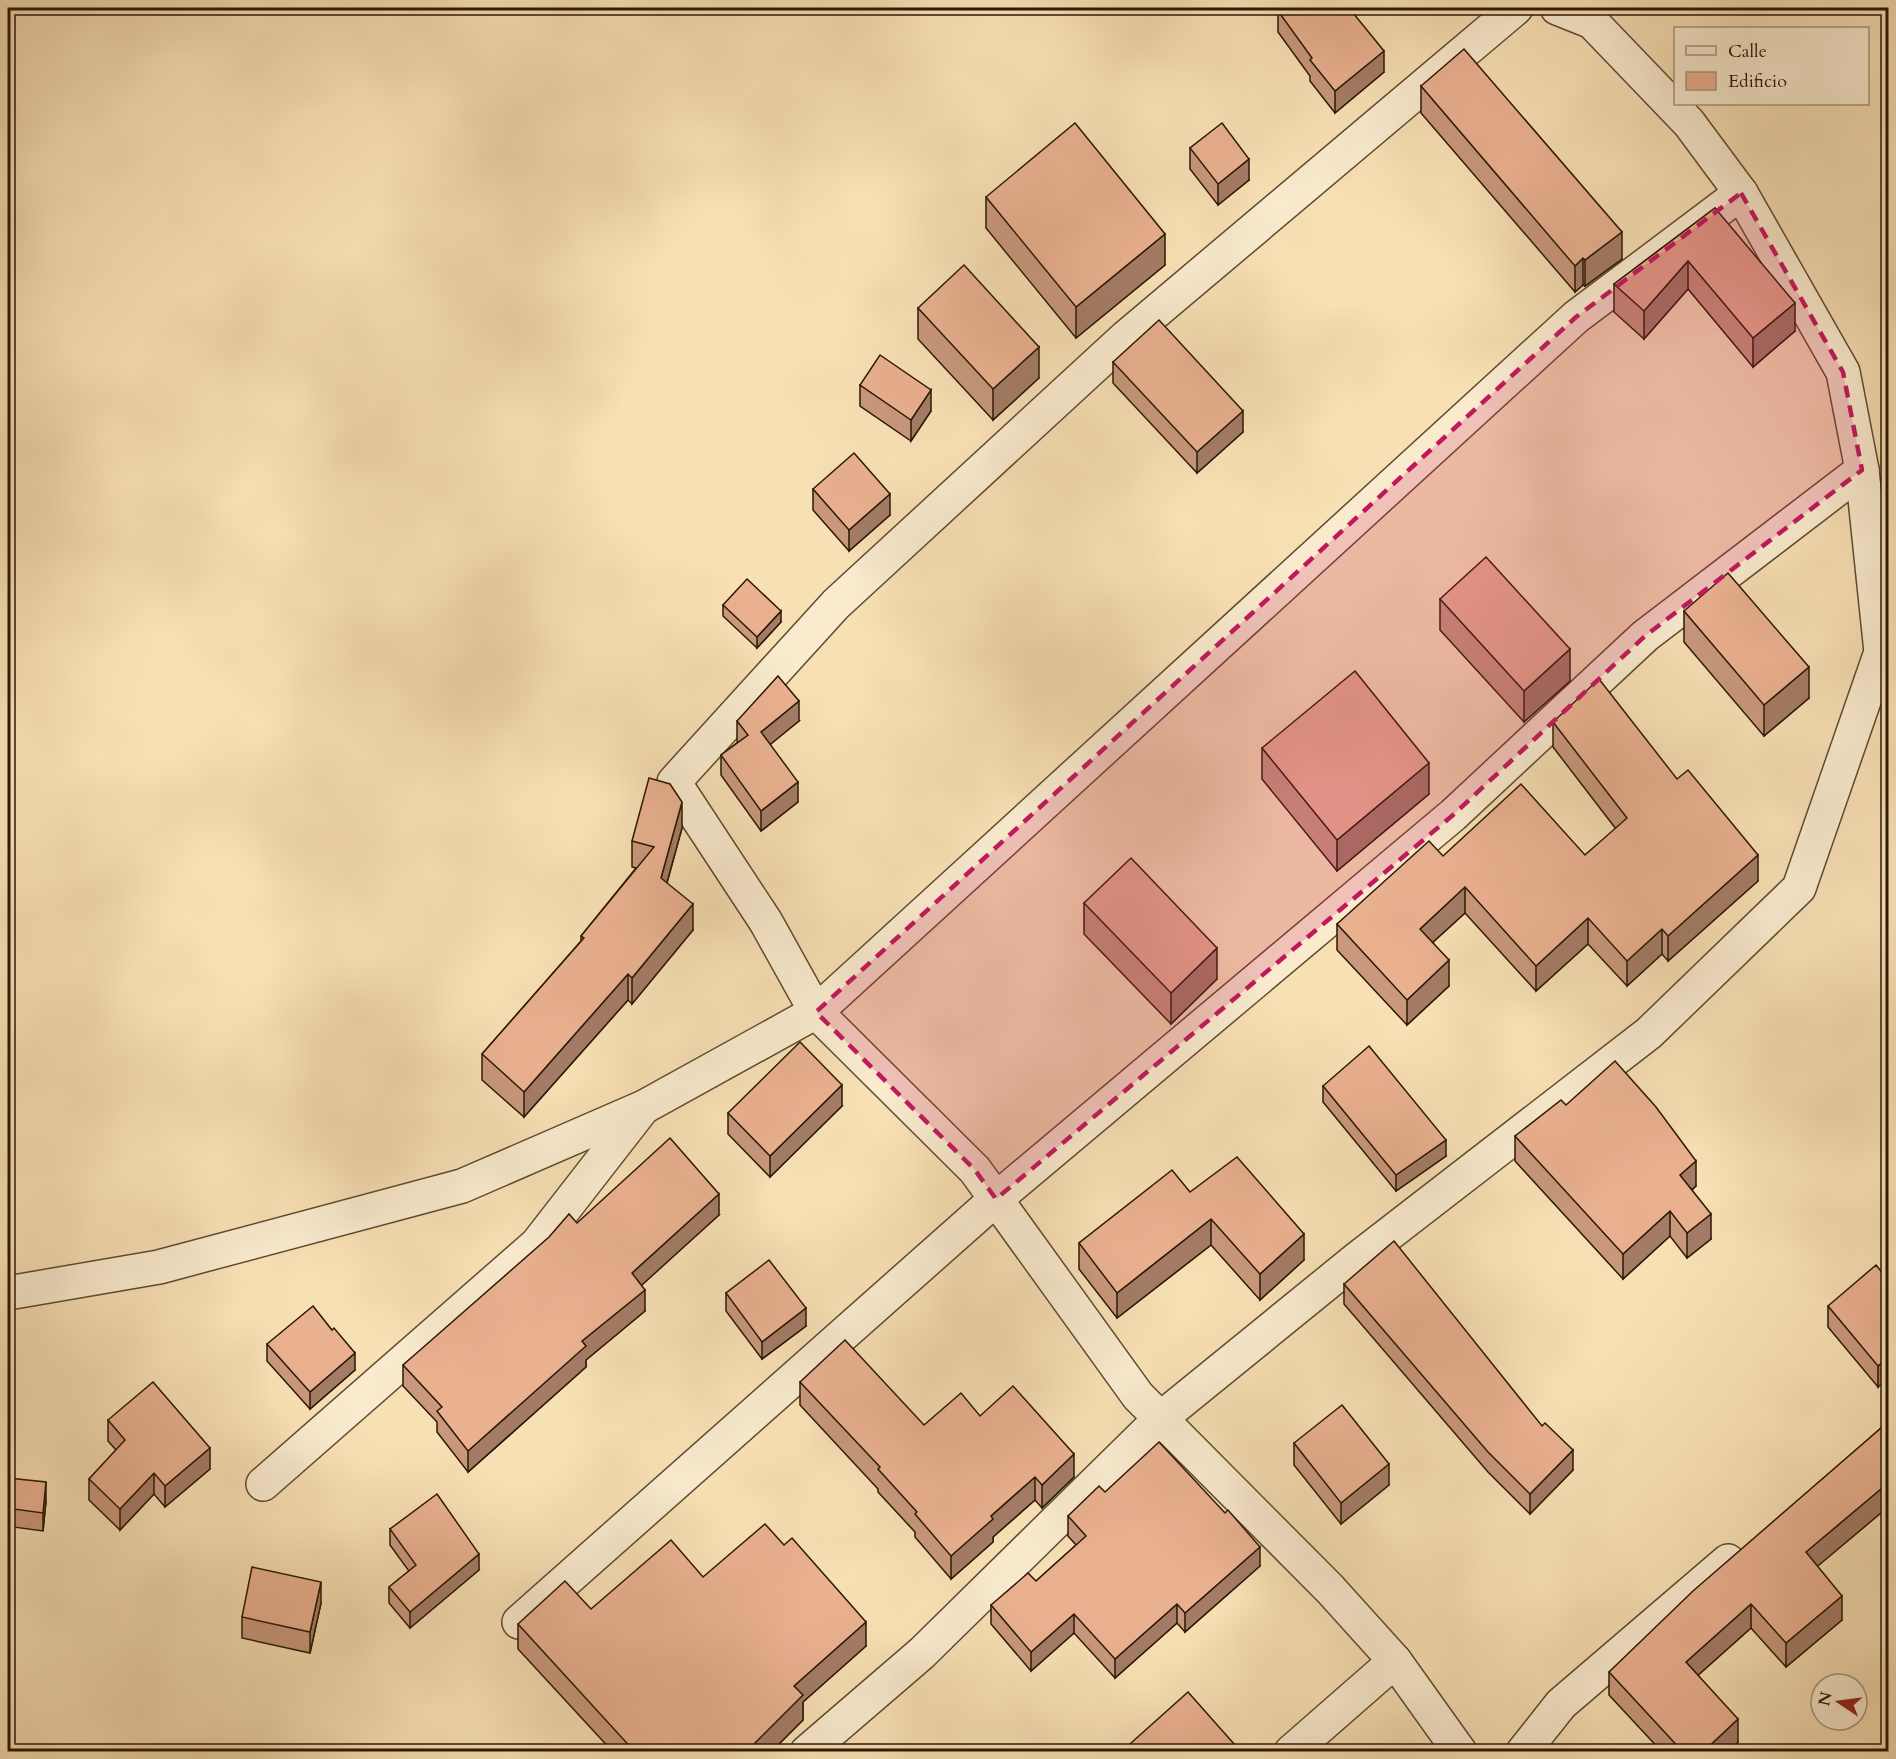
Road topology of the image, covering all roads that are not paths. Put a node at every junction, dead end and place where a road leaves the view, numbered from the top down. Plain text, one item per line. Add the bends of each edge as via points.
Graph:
1 (1516, 8) edge
2 (1557, 8) edge
3 (1596, 15) edge
4 (1741, 193) junction
5 (1862, 470) junction
6 (816, 1012) junction
7 (644, 1107) junction
8 (996, 1199) junction
9 (8, 1293) edge
10 (1160, 1419) junction
11 (263, 1484) dead end
12 (1755, 1538) edge
13 (519, 1622) edge
14 (1395, 1661) junction
15 (807, 1752) edge
16 (1291, 1752) edge
17 (1460, 1752) edge
18 (1523, 1752) edge

1 - 6 street via 1126,337 836,604 674,782 766,922
2 - 3 street
3 - 4 street via 1689,123
4 - 5 street via 1843,372
4 - 6 street via 1576,317
5 - 8 street via 1645,636 1453,815
5 - 10 street via 1881,652 1799,888 1650,1033 1358,1258
6 - 7 street
6 - 8 street via 975,1170
7 - 9 street via 462,1186 159,1267
7 - 11 street via 537,1244
8 - 10 street via 1138,1396
8 - 13 street
10 - 14 street via 1330,1589
10 - 15 street via 922,1653
12 - 18 street via 1562,1704
14 - 16 street
14 - 17 street

